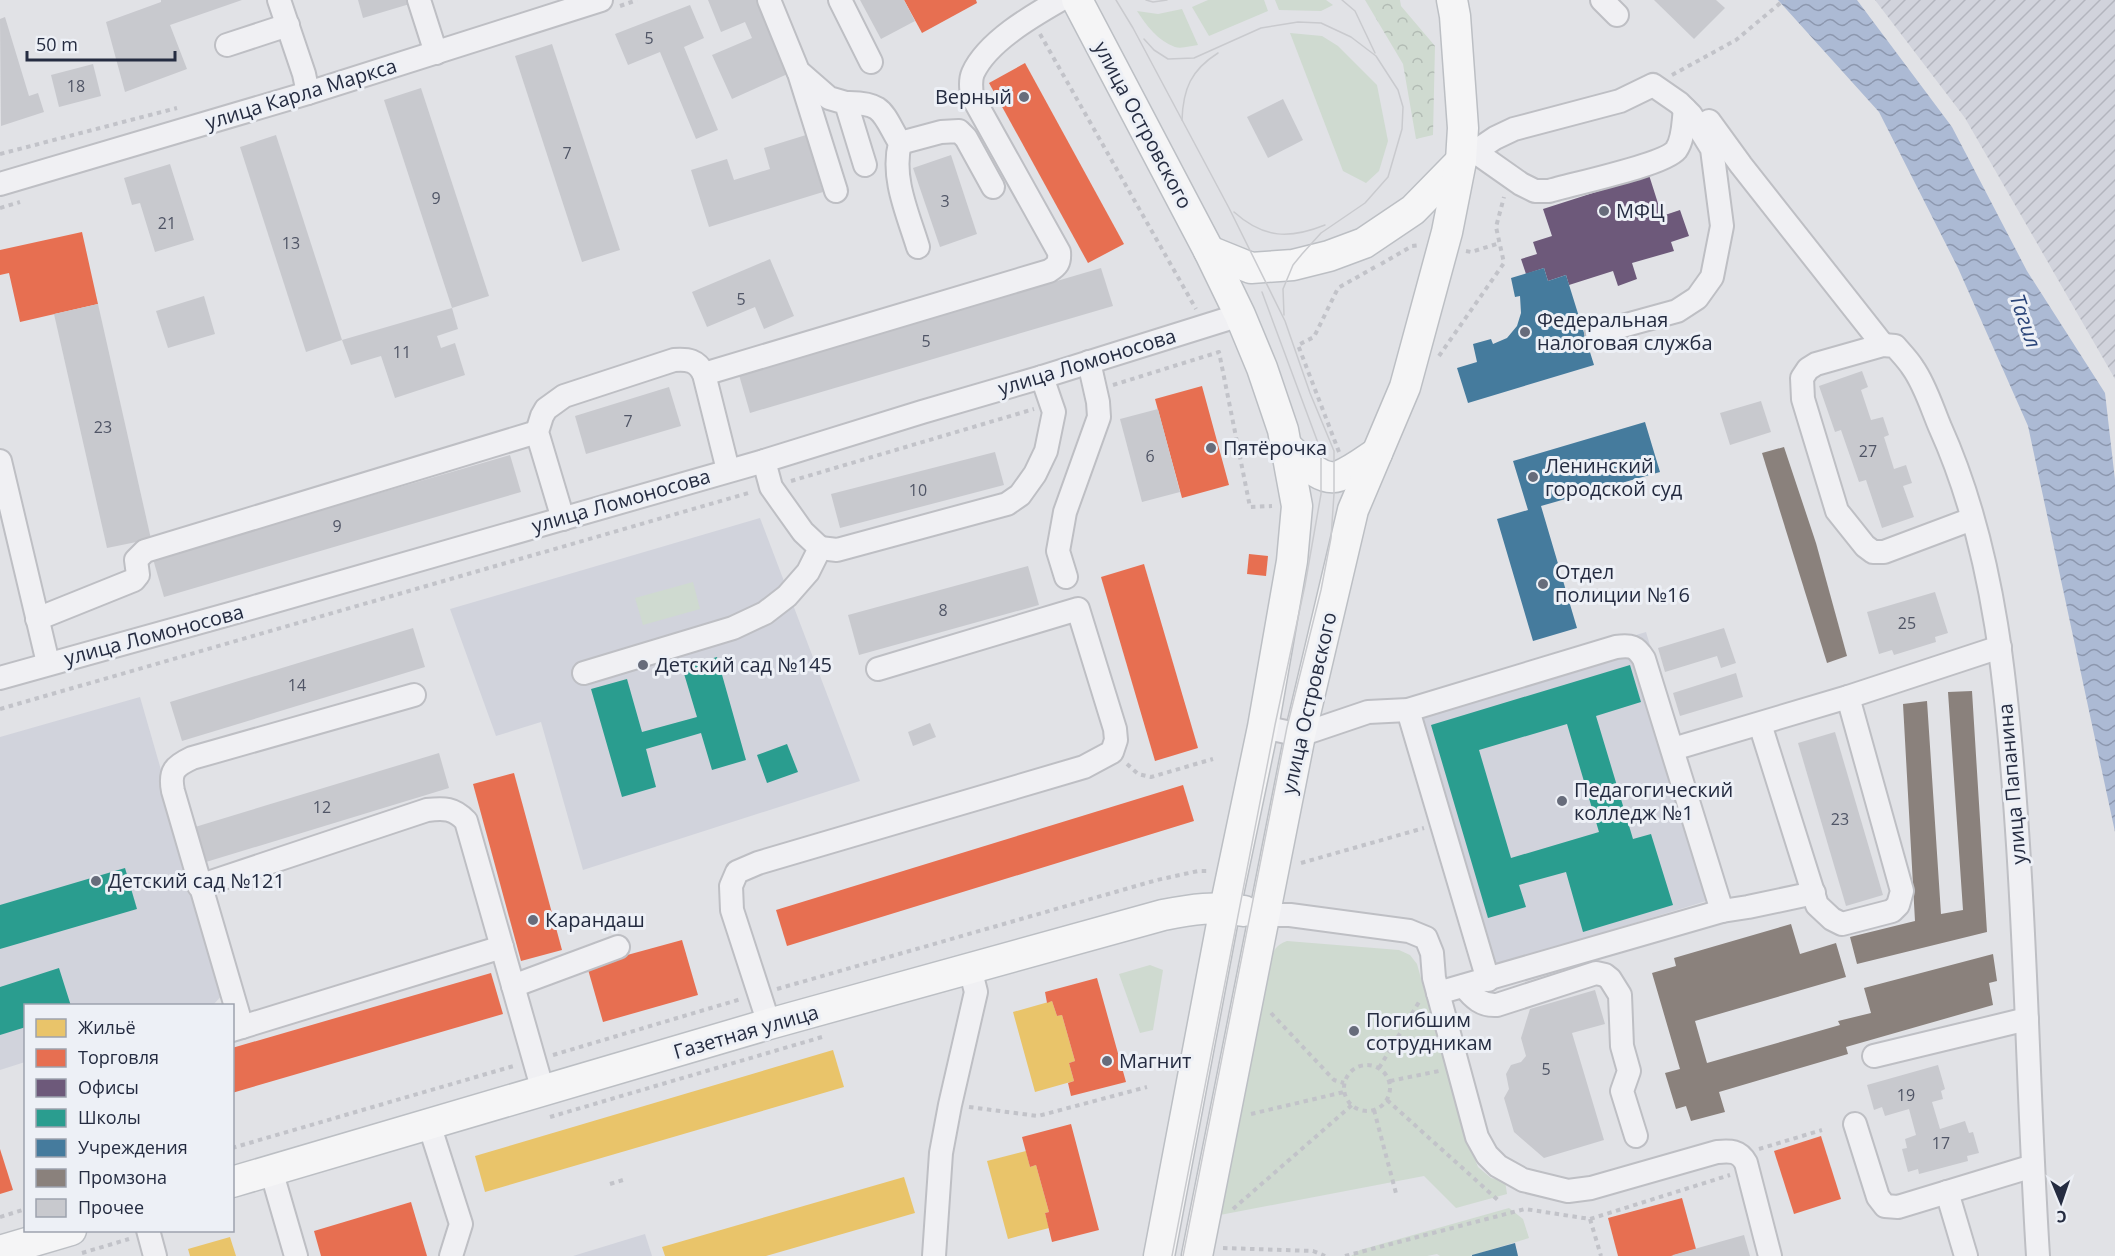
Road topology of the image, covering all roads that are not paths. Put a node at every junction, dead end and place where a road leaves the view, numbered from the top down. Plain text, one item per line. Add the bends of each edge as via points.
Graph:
1 (279, 0) edge
2 (419, 0) edge
3 (601, 0) edge
4 (769, 0) edge
5 (840, 0) edge
6 (1060, 0) edge
7 (1077, 0) edge
8 (1452, 0) edge
9 (288, 25) junction
10 (227, 45) dead end
11 (436, 53) junction
12 (871, 62) dead end
13 (798, 71) junction
14 (308, 93) junction
15 (846, 103) junction
16 (1682, 106) junction
17 (900, 143) junction
18 (1468, 156) junction
19 (865, 165) dead end
20 (0, 184) edge
21 (993, 187) dead end
22 (836, 191) dead end
23 (918, 248) dead end
24 (1209, 250) junction
25 (1240, 315) junction
26 (1597, 333) dead end
27 (1883, 345) junction
28 (1089, 362) junction
29 (704, 374) junction
30 (1042, 377) junction
31 (537, 432) junction
32 (1286, 446) junction
33 (1377, 453) junction
34 (0, 461) edge
35 (764, 461) junction
36 (728, 470) junction
37 (563, 519) junction
38 (1972, 519) junction
39 (8, 527) edge
40 (819, 548) junction
41 (1066, 577) dead end
42 (37, 619) junction
43 (2000, 646) junction
44 (48, 663) junction
45 (878, 669) dead end
46 (584, 673) dead end
47 (0, 678) edge
48 (414, 694) dead end
49 (1848, 697) junction
50 (1408, 710) junction
51 (1760, 724) junction
52 (1263, 727) junction
53 (1300, 735) junction
54 (1672, 749) junction
55 (199, 886) junction
56 (1814, 893) junction
57 (1226, 908) junction
58 (1722, 911) junction
59 (1264, 915) junction
60 (502, 947) junction
61 (618, 947) dead end
62 (970, 968) junction
63 (1488, 980) junction
64 (513, 986) junction
65 (1436, 986) junction
66 (1464, 986) junction
67 (230, 1004) edge
68 (2027, 1019) junction
69 (770, 1024) junction
70 (237, 1029) edge
71 (1874, 1056) dead end
72 (541, 1105) junction
73 (429, 1124) junction
74 (1855, 1124) dead end
75 (1636, 1136) dead end
76 (2033, 1166) junction
77 (271, 1170) junction
78 (234, 1181) edge
79 (1947, 1192) junction
80 (148, 1232) edge
81 (64, 1238) edge
82 (0, 1251) edge
83 (1209, 1252) edge
84 (155, 1256) edge
85 (296, 1256) edge
86 (451, 1256) edge
87 (934, 1256) edge
88 (1159, 1256) edge
89 (1770, 1256) edge
90 (1966, 1256) edge
91 (2038, 1256) edge

1 - 9 street
2 - 11 street
3 - 11 street, улица Карла Маркса
4 - 13 street
5 - 12 street
6 - 29 street via 1030,17 982,58 970,85 972,96 1059,252 1057,265 1049,272
7 - 24 main road, улица Островского
8 - 18 main road, улица Островского via 1462,128
9 - 10 street
9 - 14 street
11 - 14 street, улица Карла Маркса
13 - 15 street via 829,98
13 - 22 street
14 - 20 street, улица Карла Маркса
15 - 17 street via 865,103 881,110
15 - 19 street
16 - 18 street via 1653,86 1620,101 1514,129
16 - 18 street via 1681,139 1675,151 1656,161 1549,190 1535,191 1498,168
16 - 26 street via 1712,149 1722,226 1712,277 1697,298 1677,311
16 - 27 street, улица Папанина via 1689,100 1696,102
17 - 21 street via 959,131
17 - 23 street via 898,179
18 - 24 main road via 1413,210 1364,243 1329,256 1293,265 1251,268
18 - 33 main road, улица Островского via 1405,387
24 - 25 main road, улица Островского
25 - 28 street, улица Ломоносова
25 - 32 main road, улица Островского via 1262,368
27 - 38 street, улица Папанина via 1895,346 1914,369 1962,478
27 - 38 street via 1816,364 1802,378 1803,399 1838,511 1873,552 1884,552
28 - 30 street, улица Ломоносова
28 - 41 street via 1099,417 1065,512 1058,551
29 - 31 street via 695,362 674,360 564,396 546,409
29 - 36 street
30 - 35 street, улица Ломоносова
30 - 40 street via 1054,412 1046,451 1020,495 1007,504 837,550
31 - 37 street
31 - 42 street via 145,551 136,560 138,574 134,580
32 - 33 main road via 1325,476 1337,477
32 - 52 main road, улица Островского via 1297,506 1292,561
33 - 53 main road, улица Островского via 1353,510
34 - 39 street
35 - 36 street, улица Ломоносова
35 - 40 street via 771,487
36 - 37 street, улица Ломоносова
37 - 44 street, улица Ломоносова
38 - 43 street, улица Папанина
39 - 42 street
40 - 46 street via 808,572 765,613 734,628
42 - 44 street
43 - 49 street
43 - 68 street, улица Папанина via 2013,770
44 - 47 street, улица Ломоносова
45 - 69 street via 1078,609 1116,740 1112,752 1073,770 737,872 731,886 732,910
48 - 55 street via 203,755 173,771 171,780
49 - 51 street
49 - 56 street via 1902,891 1892,911 1842,924 1825,914
50 - 53 street via 1368,712
50 - 54 street via 1629,645 1638,648 1644,659
50 - 63 street
51 - 54 street
51 - 56 street
52 - 53 street
52 - 57 main road, улица Островского
53 - 59 main road, улица Островского
54 - 58 street
55 - 60 street via 427,810 450,809 466,821
55 - 67 street
56 - 58 street
57 - 59 main road, Газетная улица
57 - 62 main road, Газетная улица via 1202,907 1163,915
57 - 88 main road, улица Островского
58 - 63 street
59 - 65 street via 1409,931 1426,938
59 - 83 main road, улица Островского
60 - 64 street
60 - 70 street
61 - 64 street
62 - 69 main road, Газетная улица
62 - 87 street via 976,992 941,1153
63 - 66 street
64 - 72 street
65 - 66 street
65 - 89 street via 1477,1137 1498,1166 1523,1180 1568,1191 1732,1150 1746,1163
66 - 75 street via 1485,1005 1497,1005 1596,974 1610,979 1620,994 1622,1046 1629,1071 1622,1091
68 - 71 street
68 - 76 street, улица Папанина
69 - 72 main road, Газетная улица
72 - 73 main road, Газетная улица
73 - 77 main road, Газетная улица
73 - 86 street via 461,1224
74 - 79 street via 1878,1197 1885,1206 1898,1207
76 - 79 street
76 - 91 street, улица Папанина
77 - 78 main road, Газетная улица
77 - 85 street
79 - 90 street
80 - 84 street
81 - 82 main road

